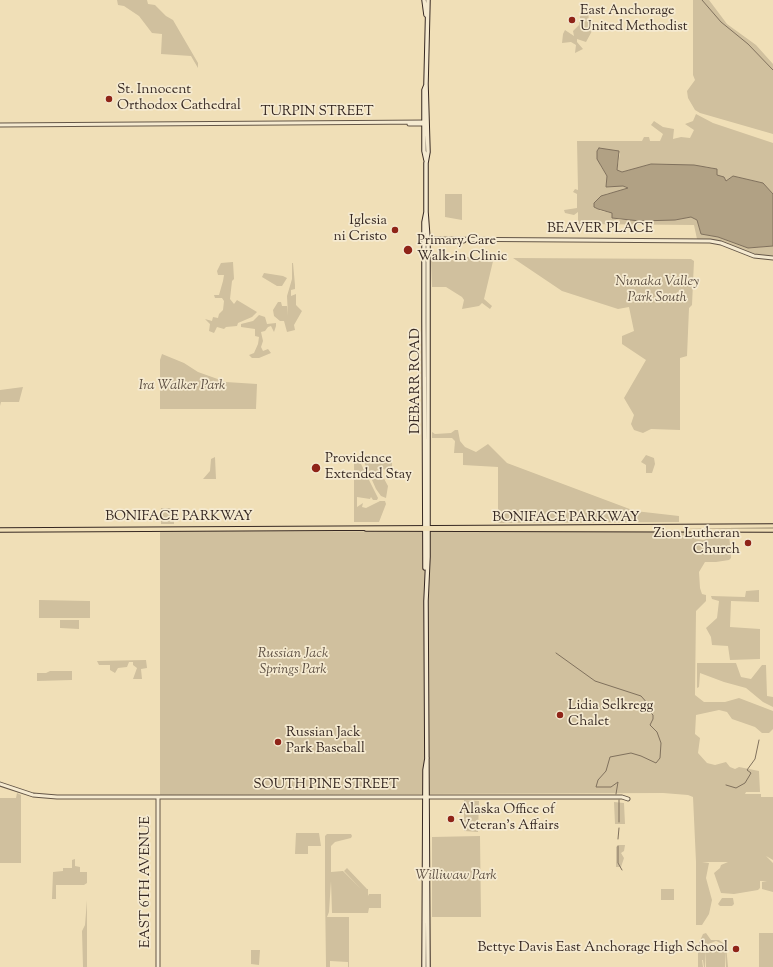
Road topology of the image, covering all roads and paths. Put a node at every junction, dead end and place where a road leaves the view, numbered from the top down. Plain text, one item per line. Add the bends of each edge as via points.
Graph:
1 (424, 0) edge
2 (428, 0) edge
3 (426, 20) junction
4 (425, 123) junction
5 (0, 125) edge
6 (426, 241) junction
7 (773, 258) edge
8 (424, 427) junction
9 (428, 452) junction
10 (773, 526) edge
11 (426, 528) junction
12 (0, 530) edge
13 (773, 530) edge
14 (0, 784) edge
15 (158, 797) junction
16 (427, 797) junction
17 (628, 799) dead end
18 (158, 967) edge
19 (424, 967) edge
20 (428, 967) edge

1 - 3 main road, DEBARR ROAD
2 - 3 main road, DEBARR ROAD
3 - 4 main road, DEBARR ROAD
4 - 5 street, TURPIN STREET
4 - 6 main road, DEBARR ROAD
6 - 7 street, BEAVER PLACE via 710,241 754,256
6 - 8 main road, DEBARR ROAD
6 - 9 main road, DEBARR ROAD
8 - 9 main road
8 - 11 main road, DEBARR ROAD
9 - 11 main road, DEBARR ROAD
10 - 11 main road, BONIFACE PARKWAY
11 - 12 main road, BONIFACE PARKWAY
11 - 13 main road, BONIFACE PARKWAY
11 - 16 main road, DEBARR ROAD
14 - 15 street, SOUTH PINE STREET via 42,796
15 - 16 street, SOUTH PINE STREET
15 - 18 street, EAST 6TH AVENUE
16 - 17 street, SOUTH PINE STREET
16 - 19 main road, DEBARR ROAD
16 - 20 main road, DEBARR ROAD

